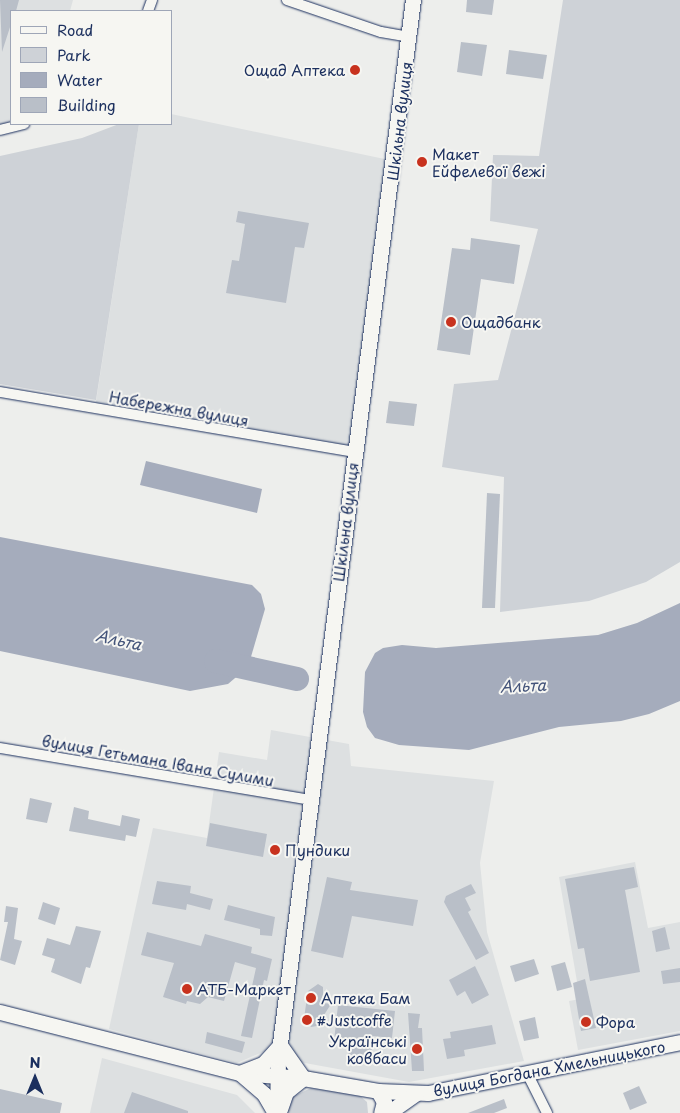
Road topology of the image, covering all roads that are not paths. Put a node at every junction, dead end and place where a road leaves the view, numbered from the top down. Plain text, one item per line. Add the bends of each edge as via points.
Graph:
1 (287, 0) edge
2 (413, 0) edge
3 (408, 37) junction
4 (20, 125) edge
5 (0, 130) edge
6 (0, 392) edge
7 (353, 452) junction
8 (0, 748) edge
9 (310, 800) junction
10 (0, 1012) edge
11 (680, 1042) edge
12 (280, 1045) junction
13 (240, 1073) junction
14 (527, 1073) junction
15 (277, 1078) junction
16 (303, 1078) junction
17 (378, 1090) junction
18 (418, 1093) junction
19 (277, 1113) edge
20 (381, 1113) edge
21 (388, 1113) edge
22 (548, 1113) edge

1 - 3 street via 372,29
2 - 3 main road, Шкільна вулиця
3 - 7 main road, Шкільна вулиця
4 - 5 street
6 - 7 street, Набережна вулиця
7 - 9 main road, Шкільна вулиця
8 - 9 street, вулиця Гетьмана Івана Сулими
9 - 12 main road, Шкільна вулиця
10 - 13 main road
11 - 14 main road, вулиця Богдана Хмельницького
12 - 13 main road via 263,1064
12 - 15 main road, Шкільна вулиця
12 - 16 main road
13 - 15 main road
13 - 19 main road via 264,1094
14 - 18 main road, вулиця Богдана Хмельницького
14 - 22 street
15 - 16 main road
15 - 19 main road, Шкільна вулиця
16 - 17 main road, вулиця Богдана Хмельницького
16 - 19 main road via 286,1092
17 - 18 main road, вулиця Богдана Хмельницького
17 - 20 main road via 384,1102
18 - 21 main road, вулиця Богдана Хмельницького

